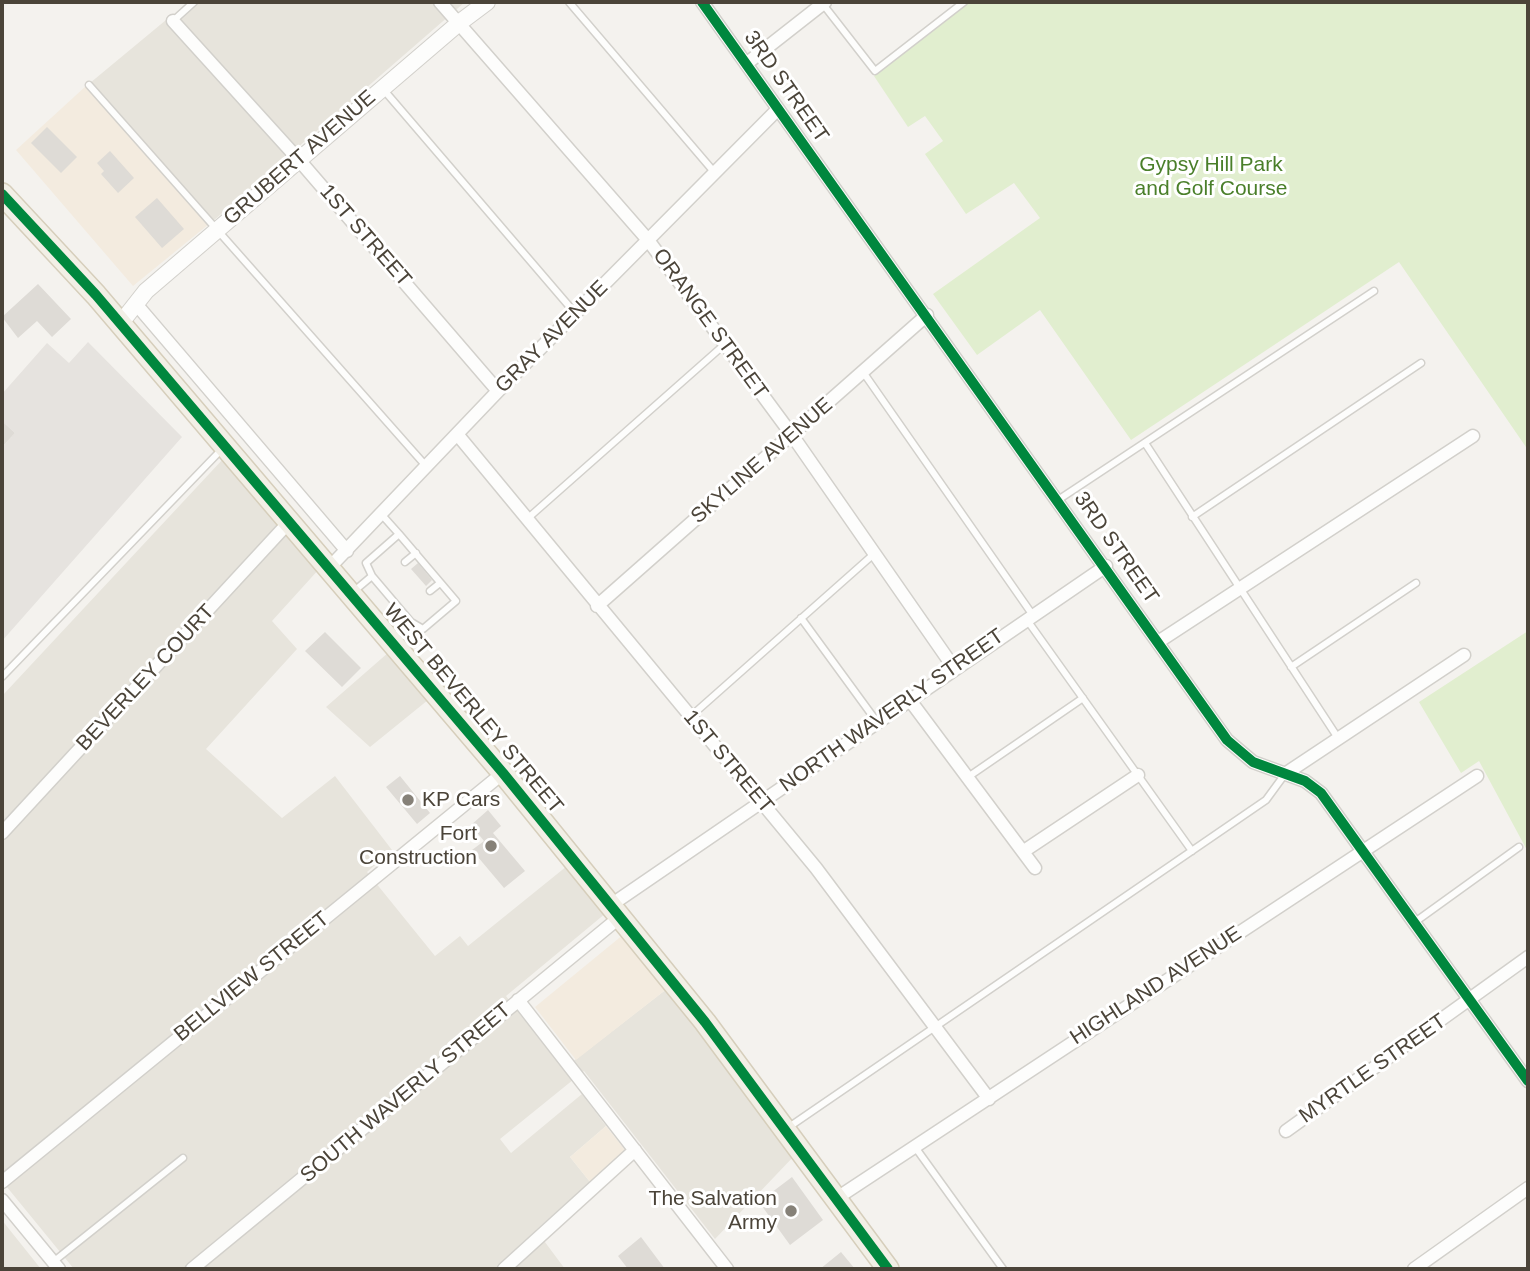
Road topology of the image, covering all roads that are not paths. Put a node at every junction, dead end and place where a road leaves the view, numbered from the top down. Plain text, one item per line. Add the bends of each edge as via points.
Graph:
1 (194, 2) edge
2 (440, 2) edge
3 (487, 2) edge
4 (569, 2) edge
5 (702, 2) edge
6 (964, 2) edge
7 (823, 3) edge
8 (173, 20) joint
9 (459, 23) junction
10 (746, 64) junction
11 (89, 85) dead end
12 (382, 88) junction
13 (778, 109) junction
14 (299, 160) junction
15 (715, 173) junction
16 (2, 194) edge
17 (218, 229) junction
18 (648, 240) junction
19 (1374, 291) dead end
20 (136, 304) junction
21 (575, 313) junction
22 (927, 315) junction
23 (120, 324) junction
24 (725, 344) junction
25 (1421, 363) dead end
26 (863, 372) junction
27 (498, 391) junction
28 (457, 434) junction
29 (792, 435) junction
30 (1473, 436) dead end
31 (1144, 443) junction
32 (225, 446) junction
33 (427, 468) junction
34 (1058, 500) junction
35 (382, 515) junction
36 (1192, 517) junction
37 (526, 519) junction
38 (290, 521) junction
39 (399, 534) junction
40 (347, 551) junction
41 (415, 553) junction
42 (875, 553) junction
43 (405, 562) dead end
44 (1106, 566) junction
45 (330, 568) junction
46 (372, 576) junction
47 (386, 578) dead end
48 (440, 583) junction
49 (1416, 583) dead end
50 (379, 584) junction
51 (1241, 589) junction
52 (430, 591) dead end
53 (351, 593) junction
54 (597, 606) junction
55 (412, 608) dead end
56 (404, 614) junction
57 (1029, 616) junction
58 (801, 618) junction
59 (411, 622) junction
60 (390, 639) junction
61 (1158, 642) junction
62 (1464, 655) dead end
63 (1291, 667) junction
64 (954, 668) junction
65 (2, 677) edge
66 (1083, 698) junction
67 (909, 699) junction
68 (690, 717) junction
69 (877, 722) junction
70 (1338, 738) junction
71 (503, 773) junction
72 (1285, 774) junction
73 (1138, 775) junction
74 (1477, 776) dead end
75 (966, 778) junction
76 (762, 802) junction
77 (2, 833) edge
78 (1519, 846) dead end
79 (1024, 851) junction
80 (1192, 851) junction
81 (1363, 851) junction
82 (1035, 867) dead end
83 (615, 911) junction
84 (1415, 922) junction
85 (1528, 957) edge
86 (518, 1000) junction
87 (1470, 1001) junction
88 (936, 1026) junction
89 (1528, 1081) edge
90 (989, 1099) junction
91 (786, 1129) junction
92 (1286, 1131) dead end
93 (915, 1147) junction
94 (635, 1150) junction
95 (183, 1158) dead end
96 (2, 1182) edge
97 (1528, 1188) edge
98 (837, 1198) junction
99 (2, 1200) edge
100 (56, 1266) edge
101 (192, 1269) edge
102 (504, 1269) edge
103 (727, 1269) edge
104 (888, 1269) edge
105 (1003, 1269) edge
106 (1414, 1269) edge

1 - 8 lane
2 - 9 street, ORANGE STREET
3 - 9 street, GRUBERT AVENUE
4 - 15 lane
5 - 10 street, 3RD STREET
6 - 7 lane via 875,71
7 - 10 street
8 - 14 street, 1ST STREET
9 - 12 street, GRUBERT AVENUE
9 - 18 street, ORANGE STREET
10 - 13 street, 3RD STREET
11 - 17 lane
12 - 14 street, GRUBERT AVENUE
12 - 21 lane
13 - 15 street, GRAY AVENUE
13 - 22 street, 3RD STREET
14 - 17 street, GRUBERT AVENUE
14 - 27 street, 1ST STREET
15 - 18 street, GRAY AVENUE
16 - 23 main road, WEST BEVERLEY STREET
17 - 20 street, GRUBERT AVENUE
17 - 33 lane
18 - 21 street, GRAY AVENUE
18 - 24 street, ORANGE STREET
19 - 31 lane
20 - 23 street, GRUBERT AVENUE
20 - 40 street
21 - 27 street, GRAY AVENUE
22 - 26 street, SKYLINE AVENUE
22 - 34 street, 3RD STREET
23 - 32 main road, WEST BEVERLEY STREET
24 - 29 street, ORANGE STREET
24 - 37 lane
25 - 36 lane
26 - 29 street, SKYLINE AVENUE
26 - 57 lane
27 - 28 street, GRAY AVENUE
28 - 33 street, GRAY AVENUE
28 - 37 street, 1ST STREET
29 - 42 street, ORANGE STREET
29 - 54 street, SKYLINE AVENUE
30 - 51 street
31 - 34 lane
31 - 36 lane
32 - 38 main road, WEST BEVERLEY STREET
32 - 65 lane
33 - 35 street, GRAY AVENUE
34 - 44 street, 3RD STREET
35 - 39 lane
35 - 40 street, GRAY AVENUE
36 - 51 lane
37 - 54 street, 1ST STREET
38 - 45 main road, WEST BEVERLEY STREET
38 - 77 street, BEVERLEY COURT
39 - 41 lane
39 - 46 lane via 366,563
40 - 45 street, GRAY AVENUE
41 - 43 lane
41 - 48 lane
42 - 58 lane
42 - 64 street, ORANGE STREET
44 - 57 street, NORTH WAVERLY STREET
44 - 61 street, 3RD STREET
45 - 53 main road, WEST BEVERLEY STREET
46 - 50 lane
46 - 53 lane
47 - 50 lane
48 - 52 lane
48 - 59 lane via 456,601 424,629
49 - 63 lane
50 - 56 lane
51 - 61 street
51 - 63 lane
53 - 60 main road, WEST BEVERLEY STREET
54 - 68 street, 1ST STREET
55 - 56 lane
56 - 59 lane
57 - 64 street, NORTH WAVERLY STREET
57 - 66 lane
58 - 68 lane
58 - 69 lane
59 - 60 lane
60 - 71 main road, WEST BEVERLEY STREET
61 - 72 street, 3RD STREET via 1232,745 1253,762
62 - 70 street
63 - 70 lane
64 - 67 street, NORTH WAVERLY STREET
66 - 73 lane
66 - 75 lane
67 - 69 street, NORTH WAVERLY STREET
67 - 75 street
68 - 76 street, 1ST STREET
69 - 76 street, NORTH WAVERLY STREET
70 - 72 street
71 - 83 main road, WEST BEVERLEY STREET
71 - 96 street, BELLVIEW STREET
72 - 80 lane via 1266,800
72 - 81 street, 3RD STREET via 1319,791
73 - 79 street
73 - 80 lane
74 - 81 street, HIGHLAND AVENUE
75 - 79 street
76 - 83 street, NORTH WAVERLY STREET
76 - 88 street, 1ST STREET
78 - 84 lane
79 - 82 street
80 - 88 lane
81 - 84 street, 3RD STREET
81 - 90 street, HIGHLAND AVENUE
83 - 86 street, SOUTH WAVERLY STREET
83 - 91 main road, WEST BEVERLEY STREET
84 - 87 street, 3RD STREET
85 - 87 street, MYRTLE STREET
86 - 94 street
86 - 101 street, SOUTH WAVERLY STREET
87 - 89 street, 3RD STREET
87 - 92 street, MYRTLE STREET
88 - 90 street, 1ST STREET
88 - 91 lane
90 - 93 street, HIGHLAND AVENUE
91 - 98 main road, WEST BEVERLEY STREET
93 - 98 street, HIGHLAND AVENUE
93 - 105 lane
94 - 102 street
94 - 103 street
95 - 100 lane
97 - 106 street
98 - 104 main road, WEST BEVERLEY STREET
99 - 100 street

